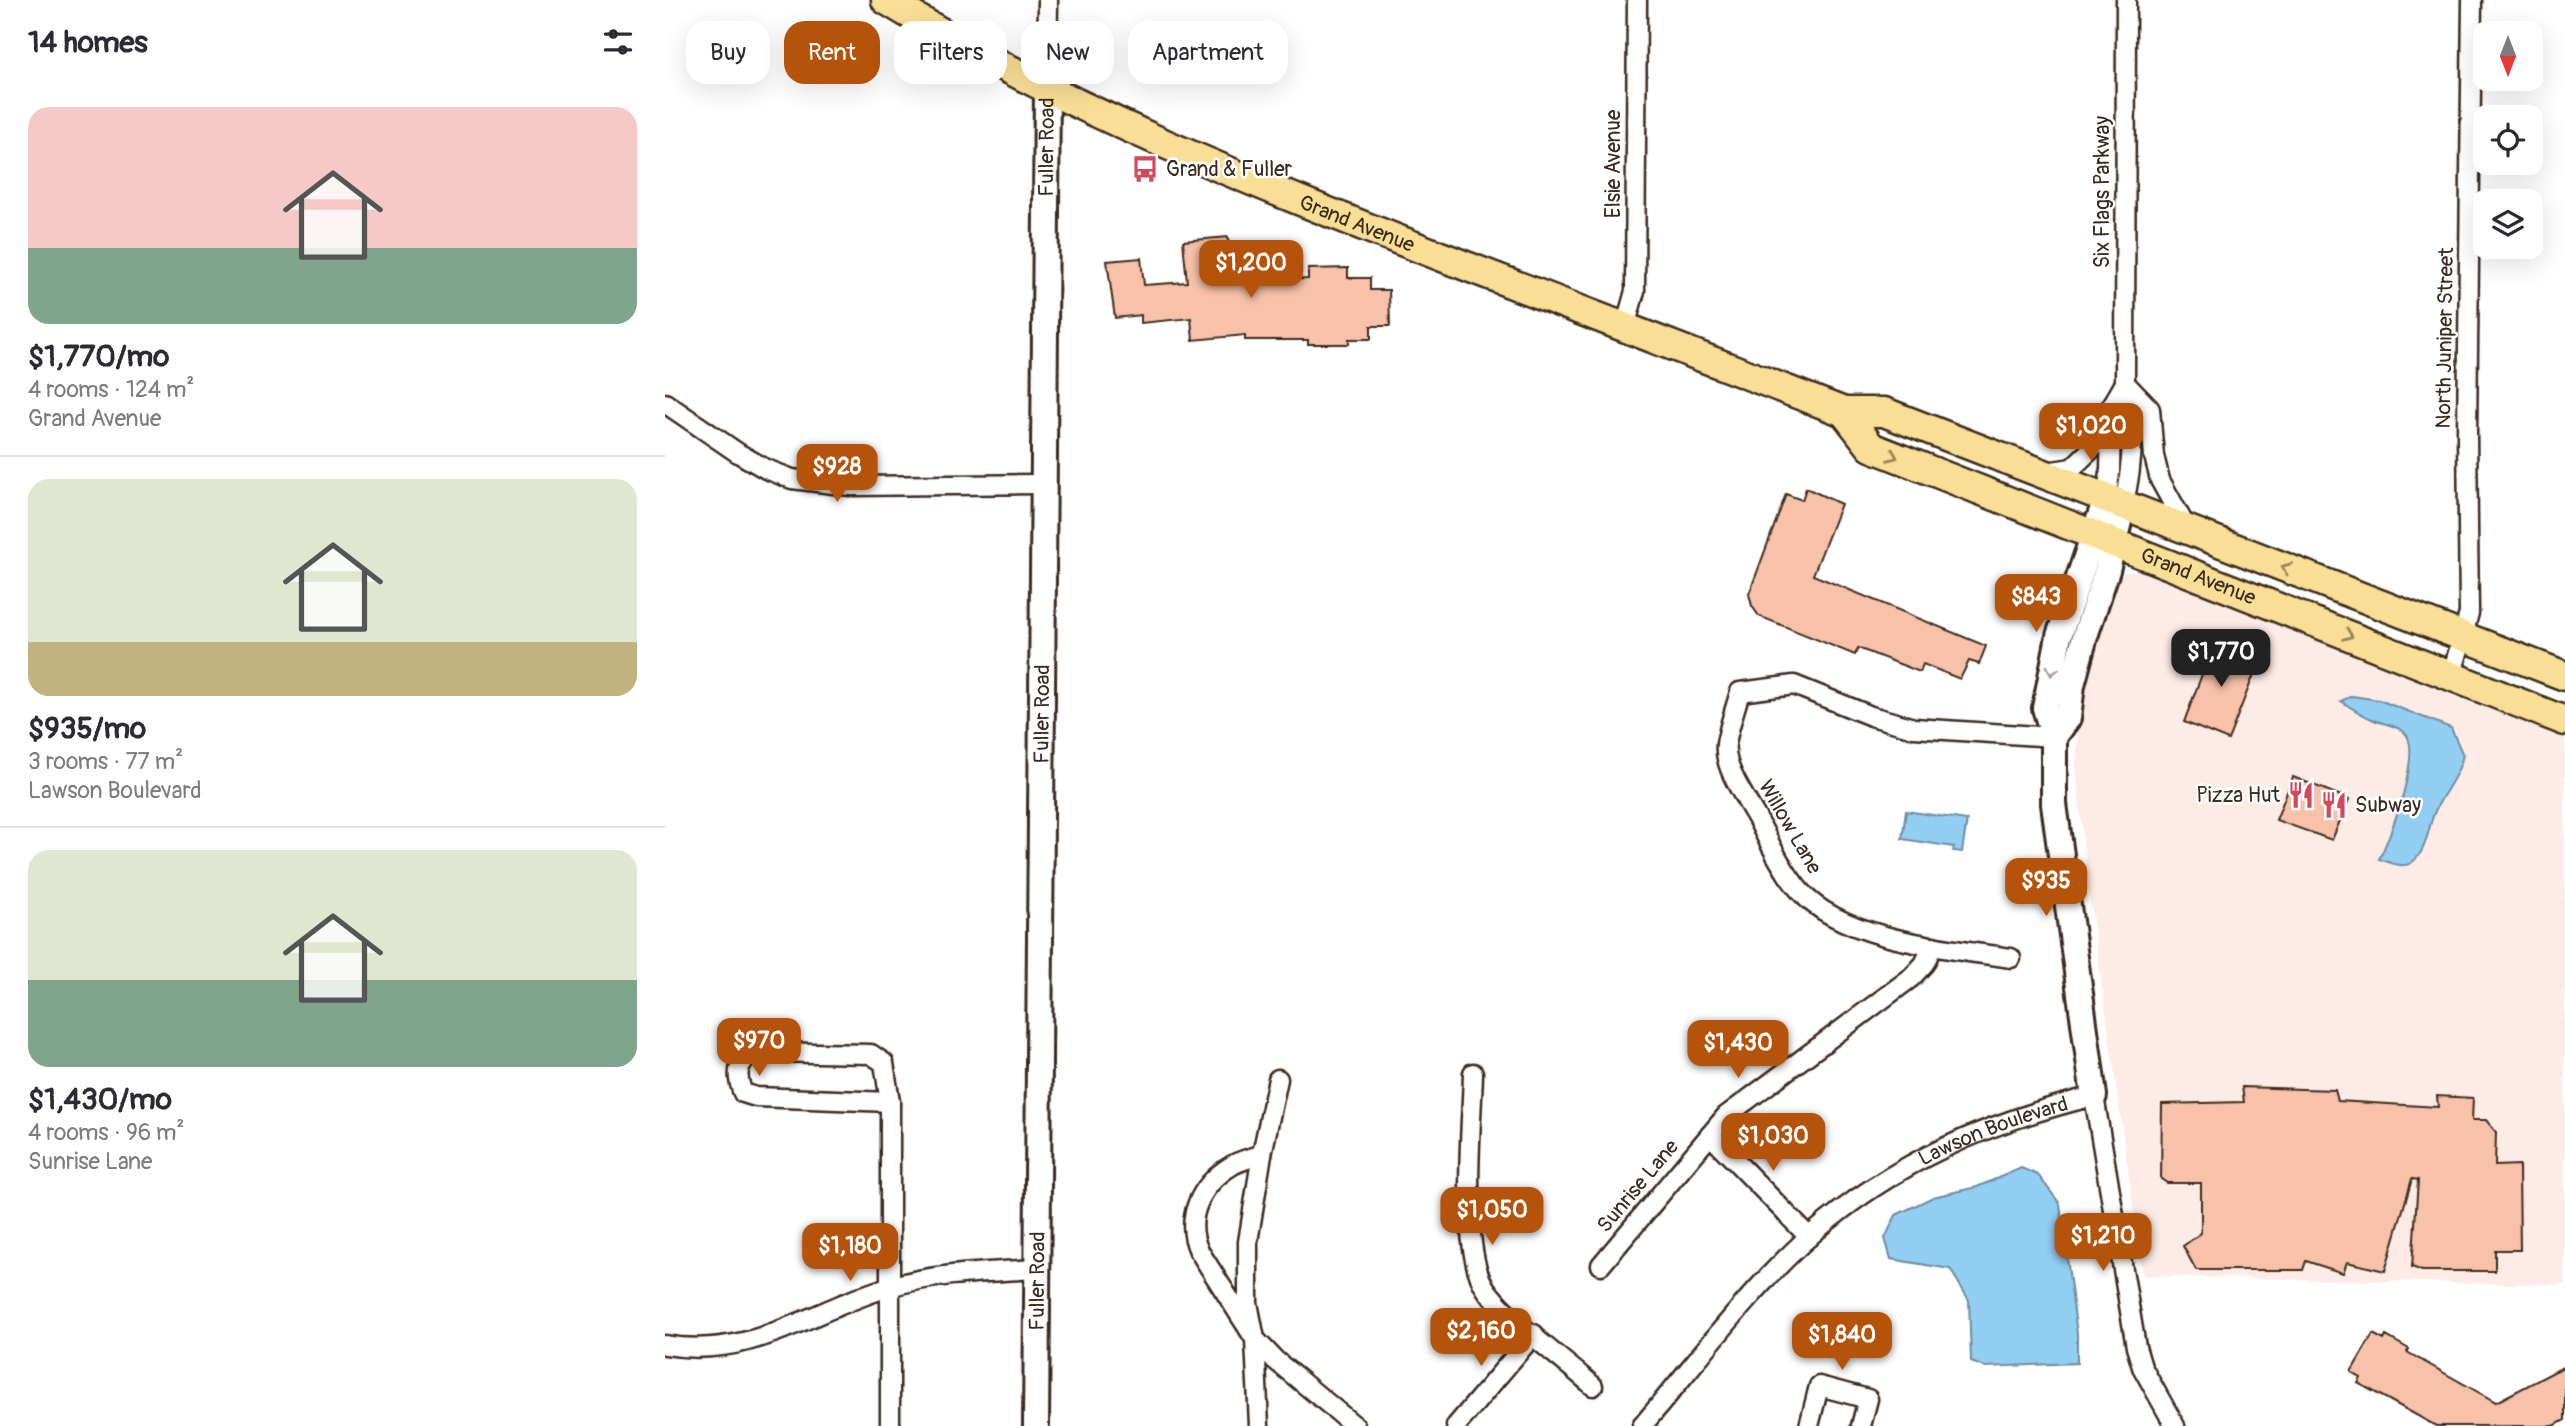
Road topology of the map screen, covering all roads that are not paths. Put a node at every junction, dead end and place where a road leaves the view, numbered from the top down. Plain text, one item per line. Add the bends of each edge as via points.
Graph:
1 (886, 0) edge
2 (1048, 0) edge
3 (1637, 0) edge
4 (2126, 0) edge
5 (2472, 0) edge
6 (1047, 88) junction
7 (1625, 327) junction
8 (2125, 383) junction
9 (665, 403) edge
10 (1844, 412) junction
11 (2111, 431) junction
12 (2039, 472) junction
13 (1043, 484) junction
14 (2115, 502) junction
15 (2188, 531) junction
16 (2104, 540) junction
17 (2464, 636) junction
18 (2452, 674) junction
19 (2565, 676) edge
20 (2565, 721) edge
21 (2054, 737) junction
22 (1933, 946) junction
23 (2011, 958) dead end
24 (1473, 1073) dead end
25 (1278, 1079) dead end
26 (2094, 1097) junction
27 (890, 1102) junction
28 (1710, 1135) junction
29 (1262, 1154) junction
30 (1809, 1237) junction
31 (1601, 1265) dead end
32 (1037, 1269) junction
33 (888, 1287) junction
34 (1534, 1334) junction
35 (1255, 1339) junction
36 (665, 1345) edge
37 (1593, 1386) dead end
38 (890, 1426) edge
39 (1036, 1426) edge
40 (1259, 1426) edge
41 (1355, 1426) edge
42 (1456, 1426) edge
43 (1642, 1426) edge
44 (1809, 1426) edge
45 (1861, 1426) edge
46 (2175, 1426) edge

1 - 6 main road, Grand Avenue
2 - 6 street, Fuller Road
3 - 7 street, Elsie Avenue via 1635,291
4 - 8 street, Six Flags Parkway
5 - 17 street, North Juniper Street via 2469,613
6 - 7 main road, Grand Avenue via 1245,178
6 - 13 street, Fuller Road
7 - 10 main road, Grand Avenue
8 - 11 street, Six Flags Parkway via 2111,407
8 - 14 street, Six Flags Parkway via 2132,413 2131,473
8 - 15 street via 2150,409 2160,480
9 - 13 street via 738,453 792,479 850,486
10 - 12 main road, Grand Avenue via 1884,412
10 -> 16 main road, Grand Avenue via 1871,447
11 - 12 street via 2072,468
11 - 14 street, Six Flags Parkway
12 - 14 main road, Grand Avenue
13 - 32 street, Fuller Road
14 - 15 main road, Grand Avenue
14 - 16 street, Lawson Boulevard
17 -> 15 main road, Grand Avenue
16 -> 18 main road, Grand Avenue
16 - 21 street, Lawson Boulevard via 2059,636 2045,708
17 - 18 street, North Juniper Street
17 - 19 main road, Grand Avenue
18 - 20 main road, Grand Avenue
21 - 22 street, Willow Lane via 1914,728 1794,685 1740,692 1726,746 1729,761 1771,846 1801,892 1868,931
21 - 26 street, Lawson Boulevard via 2054,804
22 - 23 street, Willow Lane
22 - 28 street, Sunrise Lane via 1912,977 1741,1102
24 - 34 street via 1471,1237 1476,1271 1497,1302
25 - 29 street
26 - 30 street, Lawson Boulevard via 2049,1106 1963,1136 1884,1180
26 - 46 street via 2136,1347
27 - 27 street via 756,1097 743,1093 736,1077 747,1056 761,1052 871,1054 884,1063
27 - 33 street
28 - 30 street, Sunrise Lane
28 - 31 street, Sunrise Lane
29 - 35 street via 1248,1242 1248,1303
29 - 35 street via 1231,1165 1215,1180 1194,1208 1191,1222 1199,1251
30 - 43 street, Lawson Boulevard via 1772,1273
32 - 33 street via 951,1275
32 - 39 street, Fuller Road
33 - 36 street via 788,1330 734,1345
33 - 38 street
34 - 37 street
34 - 42 street
35 - 40 street
35 - 41 street
44 - 45 street via 1819,1386 1868,1399

